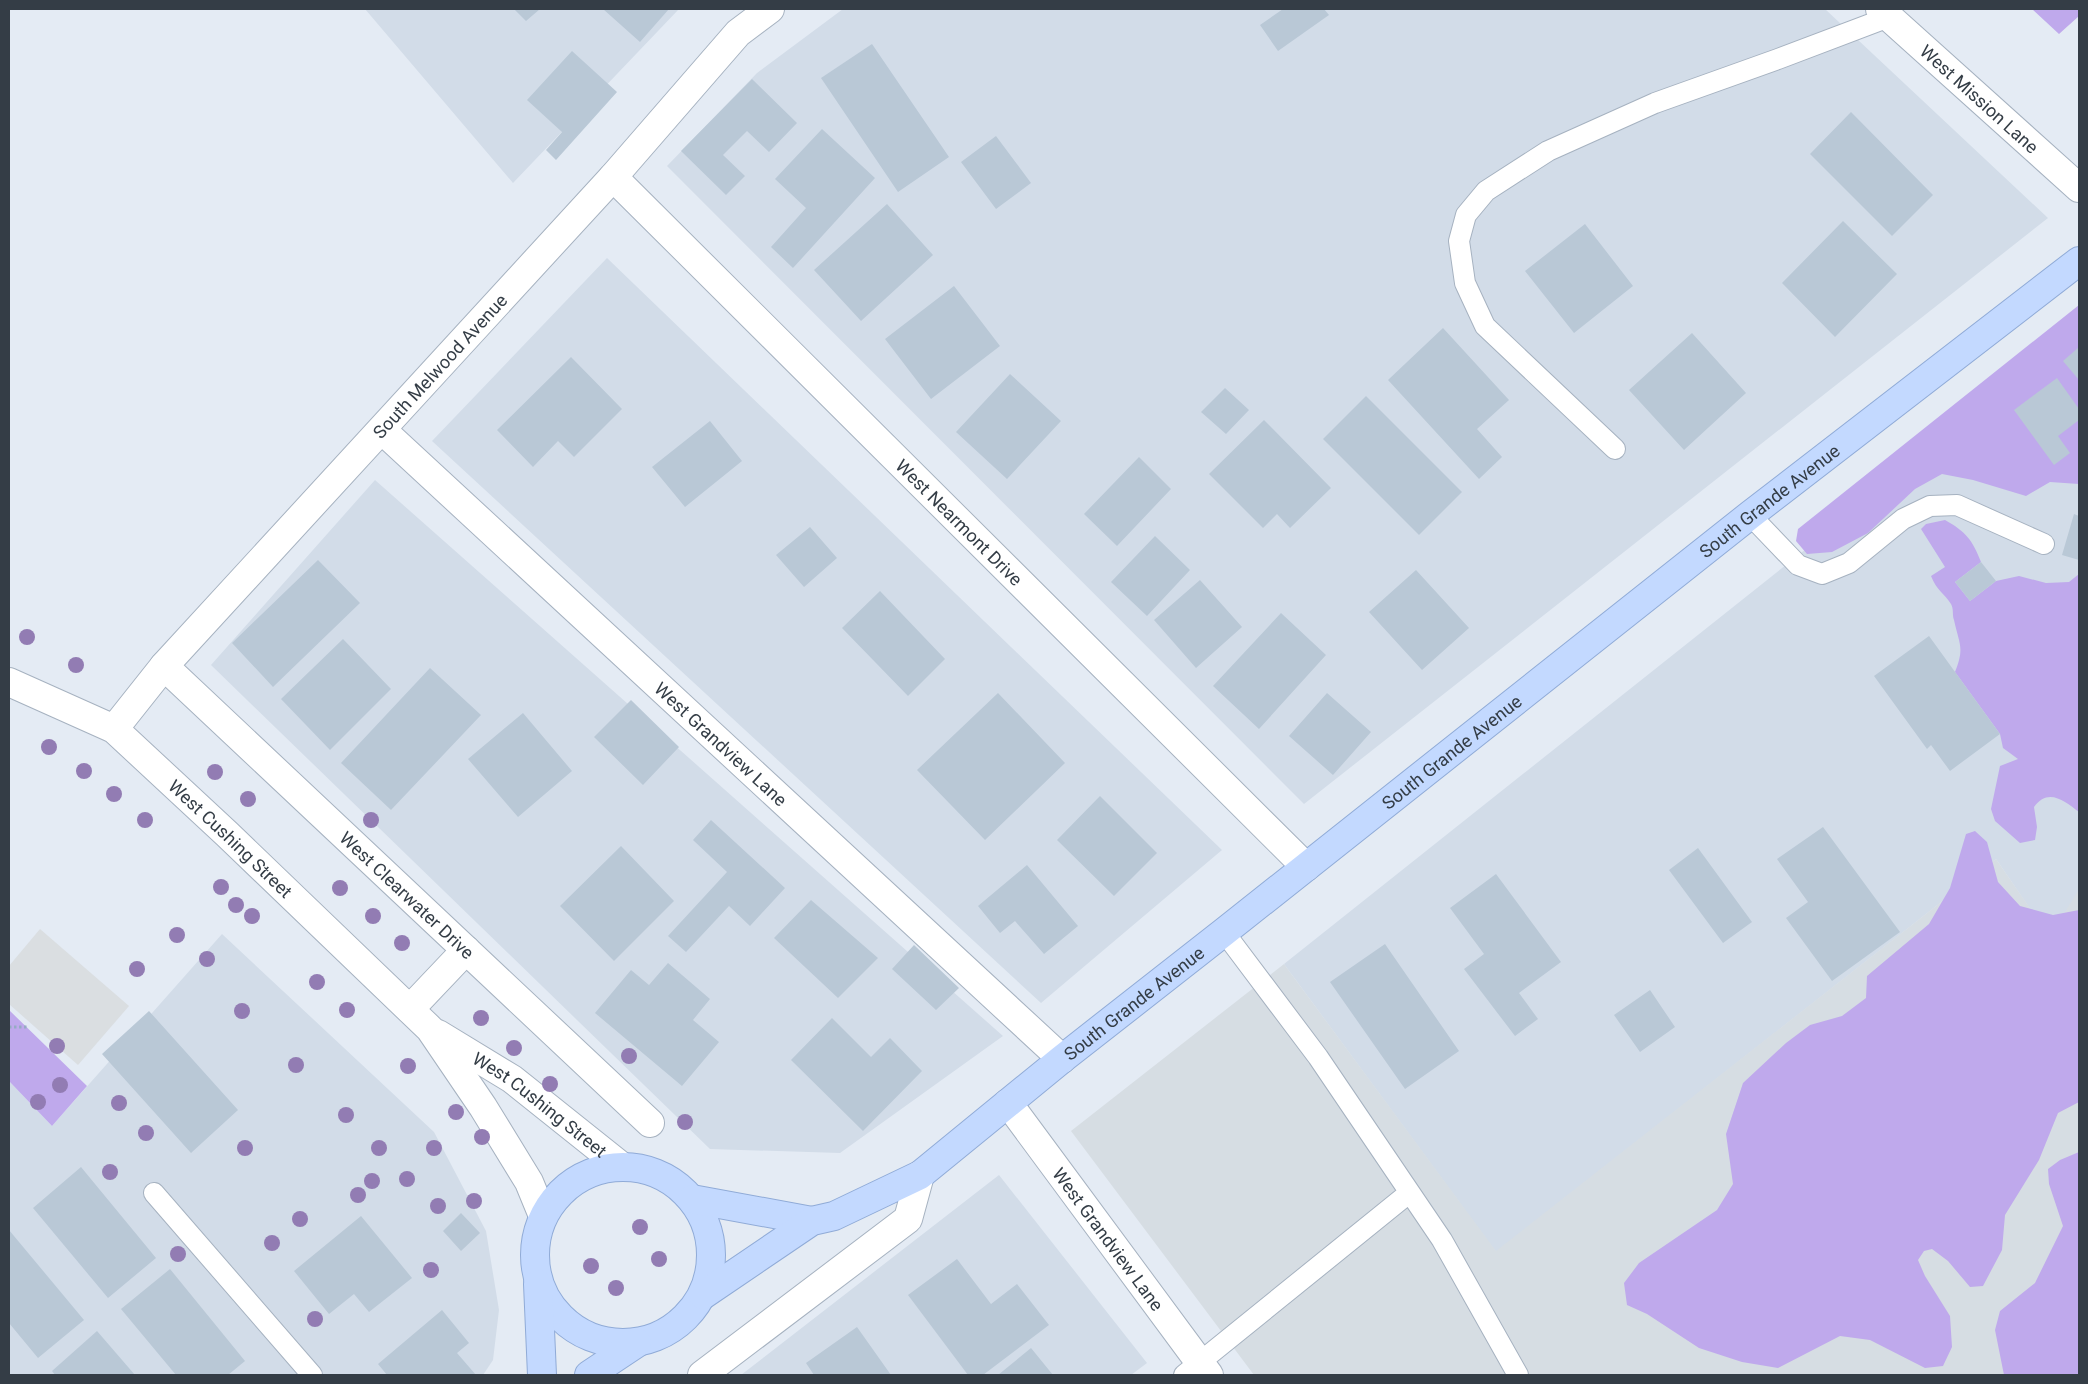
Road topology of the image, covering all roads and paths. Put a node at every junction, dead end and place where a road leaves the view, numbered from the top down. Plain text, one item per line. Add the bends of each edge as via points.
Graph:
1 (770, 9) edge
2 (1885, 13) edge
3 (613, 177) junction
4 (2079, 188) edge
5 (2079, 261) edge
6 (382, 430) junction
7 (1615, 449) dead end
8 (1750, 515) junction
9 (2044, 544) dead end
10 (164, 666) junction
11 (9, 682) edge
12 (114, 729) junction
13 (1306, 867) junction
14 (1224, 932) junction
15 (466, 950) junction
16 (410, 1009) junction
17 (29, 1026) dead end
18 (9, 1027) edge
19 (430, 1029) junction
20 (1062, 1058) junction
21 (1008, 1103) junction
22 (650, 1123) dead end
23 (621, 1166) junction
24 (920, 1175) junction
25 (1410, 1192) junction
26 (154, 1193) dead end
27 (692, 1199) junction
28 (543, 1216) junction
29 (812, 1221) junction
30 (538, 1280) junction
31 (703, 1295) junction
32 (637, 1343) junction
33 (1198, 1371) edge
34 (312, 1375) edge
35 (542, 1375) edge
36 (589, 1375) edge
37 (702, 1375) edge
38 (1518, 1375) edge

1 - 3 street, South Melwood Avenue via 738,33
2 - 4 street, West Mission Lane
2 - 7 lane via 1778,59 1655,102 1548,152 1486,191 1466,215 1459,241 1465,283 1485,326
3 - 6 street, South Melwood Avenue
3 - 13 street, West Nearmont Drive
5 - 8 main road, South Grande Avenue
6 - 10 street, South Melwood Avenue
6 - 20 street, West Grandview Lane
8 - 9 lane via 1798,565 1822,574 1849,563 1904,519 1930,506 1957,505
8 - 13 main road, South Grande Avenue
10 - 12 street, South Melwood Avenue
10 - 15 street, West Clearwater Drive
11 - 12 street, West Cushing Street
12 - 16 street, West Cushing Street
13 - 14 main road, South Grande Avenue
14 - 20 main road, South Grande Avenue
14 - 25 lane via 1318,1057
15 - 16 street
15 - 22 street, West Clearwater Drive
16 - 19 street, West Cushing Street
17 - 18 path
19 - 23 street, West Cushing Street via 512,1079
19 - 28 street, West Cushing Street via 514,1157
20 - 21 main road, South Grande Avenue
21 - 24 main road, South Grande Avenue
21 - 33 street, West Grandview Lane
23 - 27 main road via 647,1169 672,1180
23 - 28 main road via 597,1170 575,1180 556,1196
24 - 29 main road, South Grande Avenue via 834,1216
24 - 37 street via 908,1219
25 - 33 lane
25 - 38 lane via 1442,1240
26 - 34 lane
27 - 29 main road, South Grande Avenue
27 - 31 main road via 705,1221 711,1245 710,1271
28 - 30 main road via 536,1237
29 - 31 main road, South Grande Avenue
30 - 32 main road via 548,1303 566,1322 587,1336 612,1343
30 - 35 main road
31 - 32 main road via 686,1317 664,1334
32 - 36 main road

